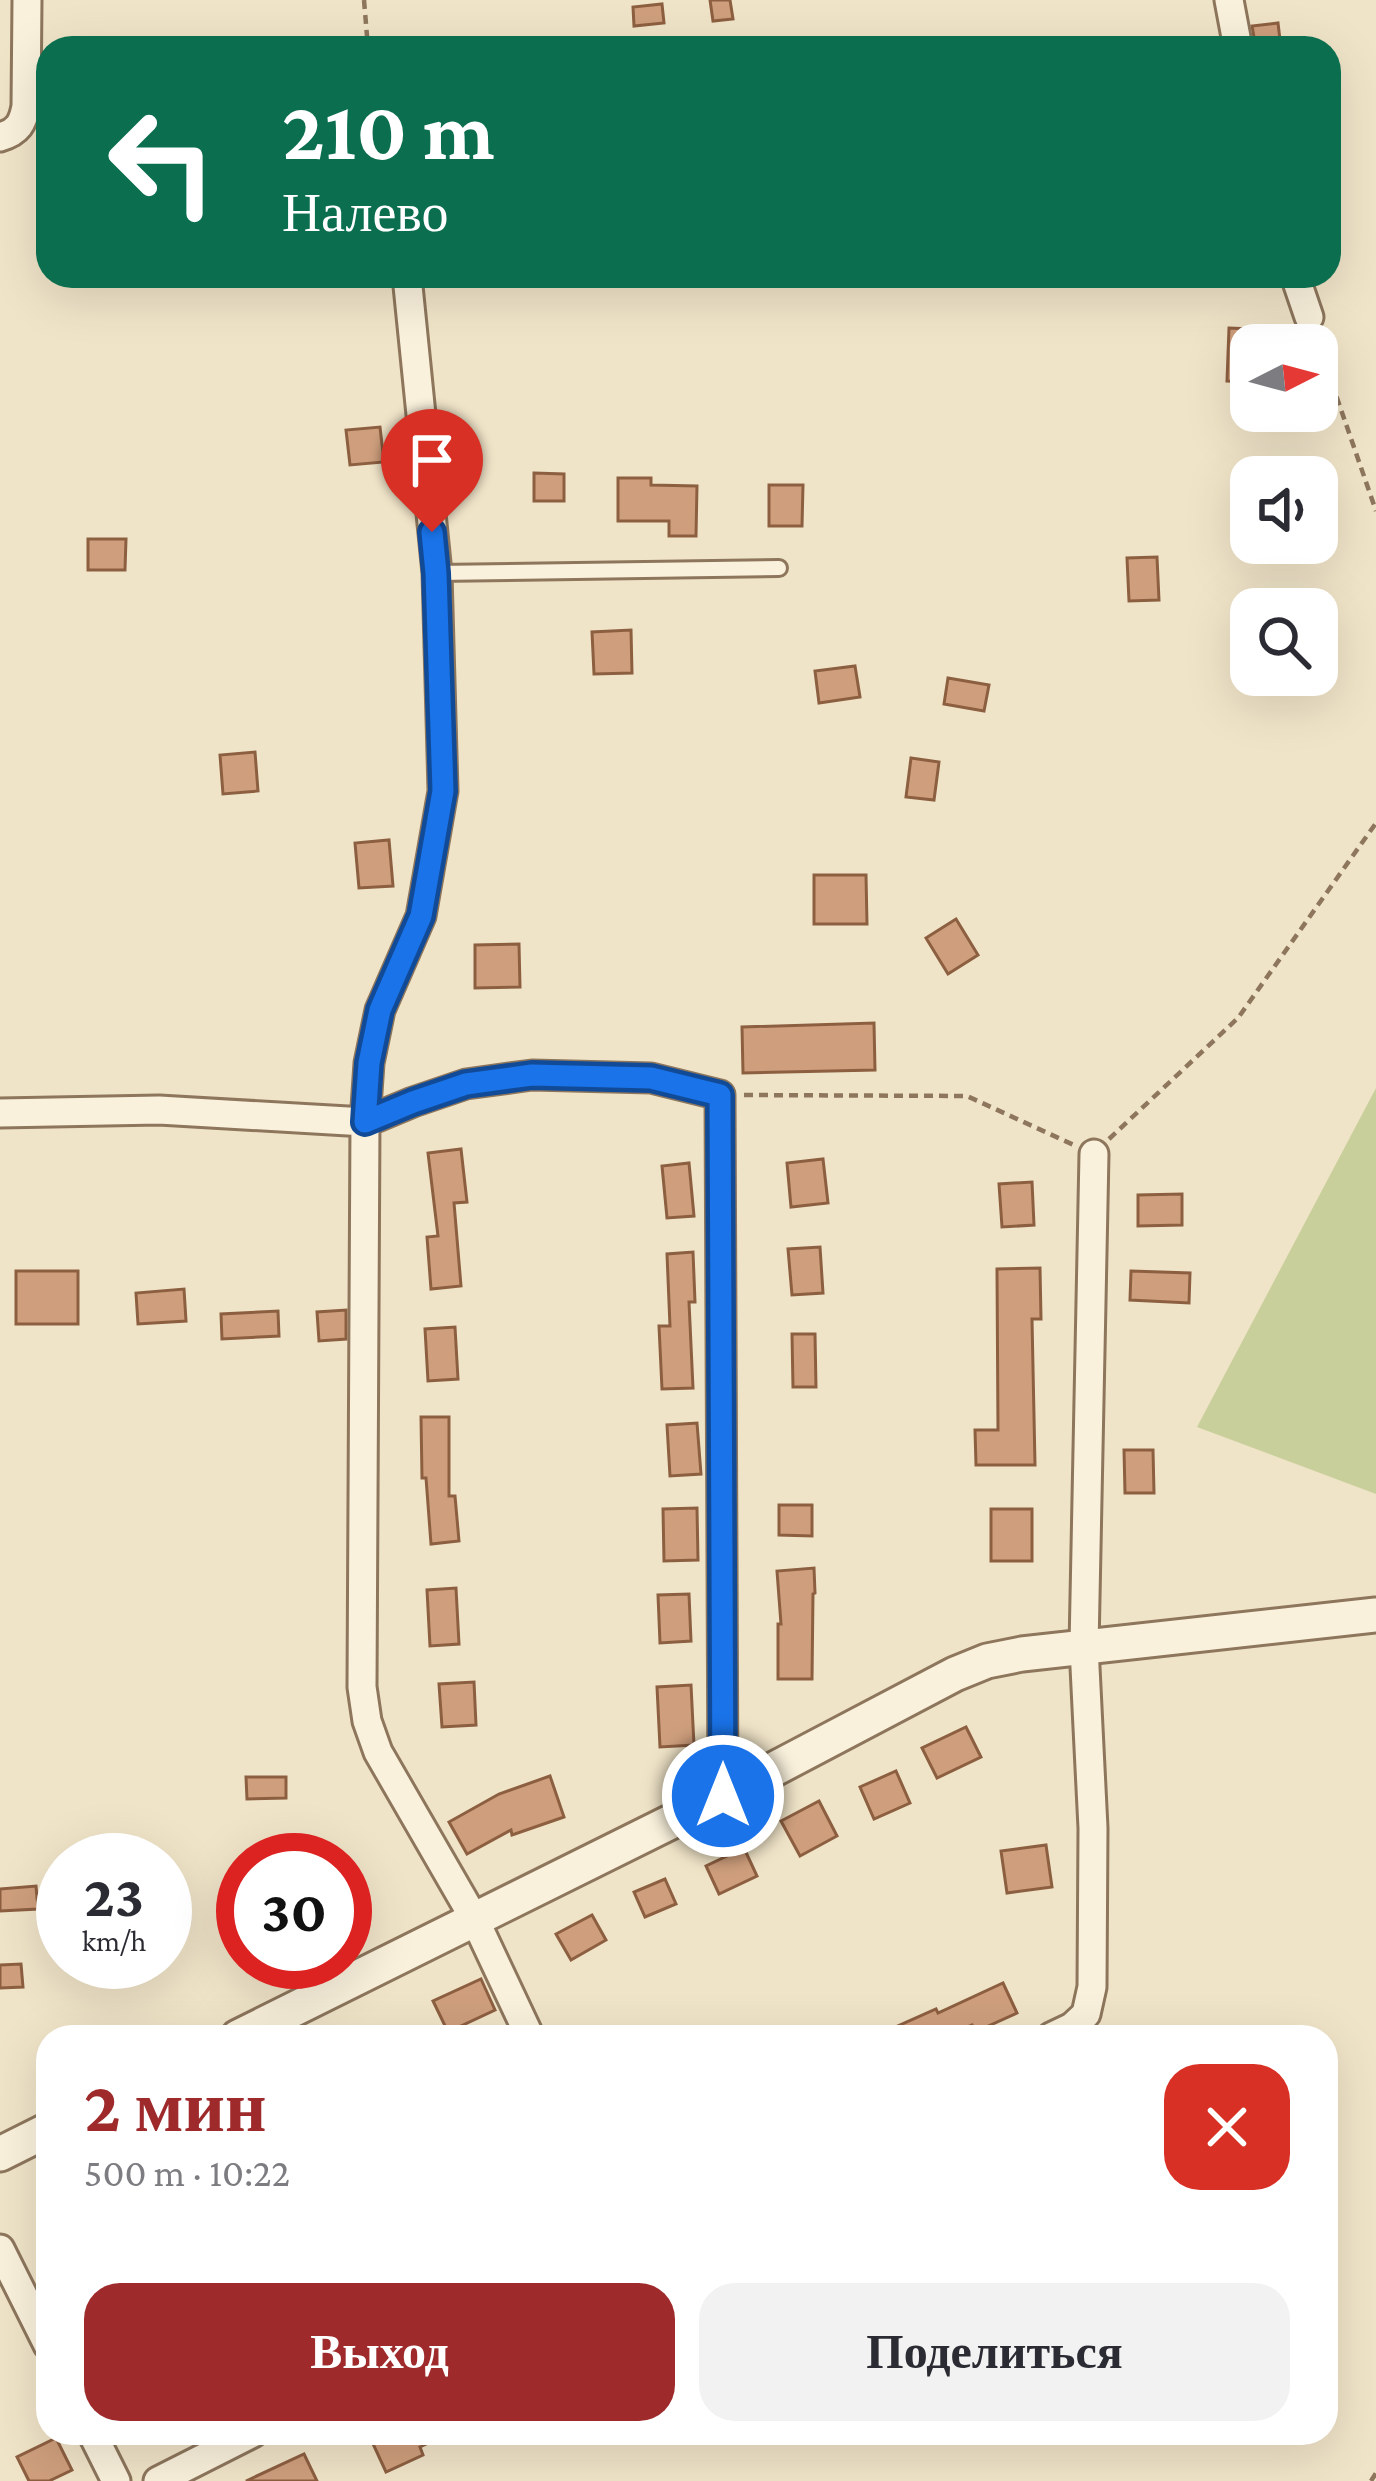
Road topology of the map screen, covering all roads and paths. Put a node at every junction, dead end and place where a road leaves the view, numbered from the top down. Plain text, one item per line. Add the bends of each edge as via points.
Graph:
1 (27, 0) edge
2 (364, 0) edge
3 (1229, 0) edge
4 (367, 36) edge
5 (1236, 36) edge
6 (0, 137) edge
7 (407, 288) edge
8 (1299, 288) edge
9 (1309, 317) joint
10 (1376, 511) edge
11 (778, 568) dead end
12 (436, 573) junction
13 (1376, 823) edge
14 (720, 1095) junction
15 (0, 1113) edge
16 (365, 1122) junction
17 (1094, 1154) junction
18 (1376, 1615) edge
19 (1084, 1647) junction
20 (723, 1796) junction
21 (475, 1921) junction
22 (263, 2025) edge
23 (524, 2025) edge
24 (1074, 2025) edge
25 (36, 2136) edge
26 (0, 2154) edge
27 (0, 2249) edge
28 (36, 2321) edge
29 (98, 2445) edge
30 (229, 2445) edge
31 (1376, 2474) edge
32 (116, 2481) edge
33 (158, 2481) edge
34 (1371, 2481) edge

1 - 6 street via 23,122
2 - 4 path
3 - 5 street
7 - 12 street
8 - 9 street
9 - 10 path
11 - 12 lane
12 - 16 street via 443,791 421,916 380,1010
13 - 17 path via 1238,1018
14 - 16 street via 651,1078 532,1075 466,1084
14 - 17 path via 967,1096
14 - 20 street
15 - 16 street via 159,1109
16 - 21 street via 364,1704 378,1752
17 - 19 street
18 - 19 street
19 - 20 street via 987,1661 955,1674
19 - 24 street via 1092,1988
20 - 21 street
21 - 22 street
21 - 23 street
25 - 26 street
27 - 28 street
29 - 32 street
30 - 33 street
31 - 34 path

